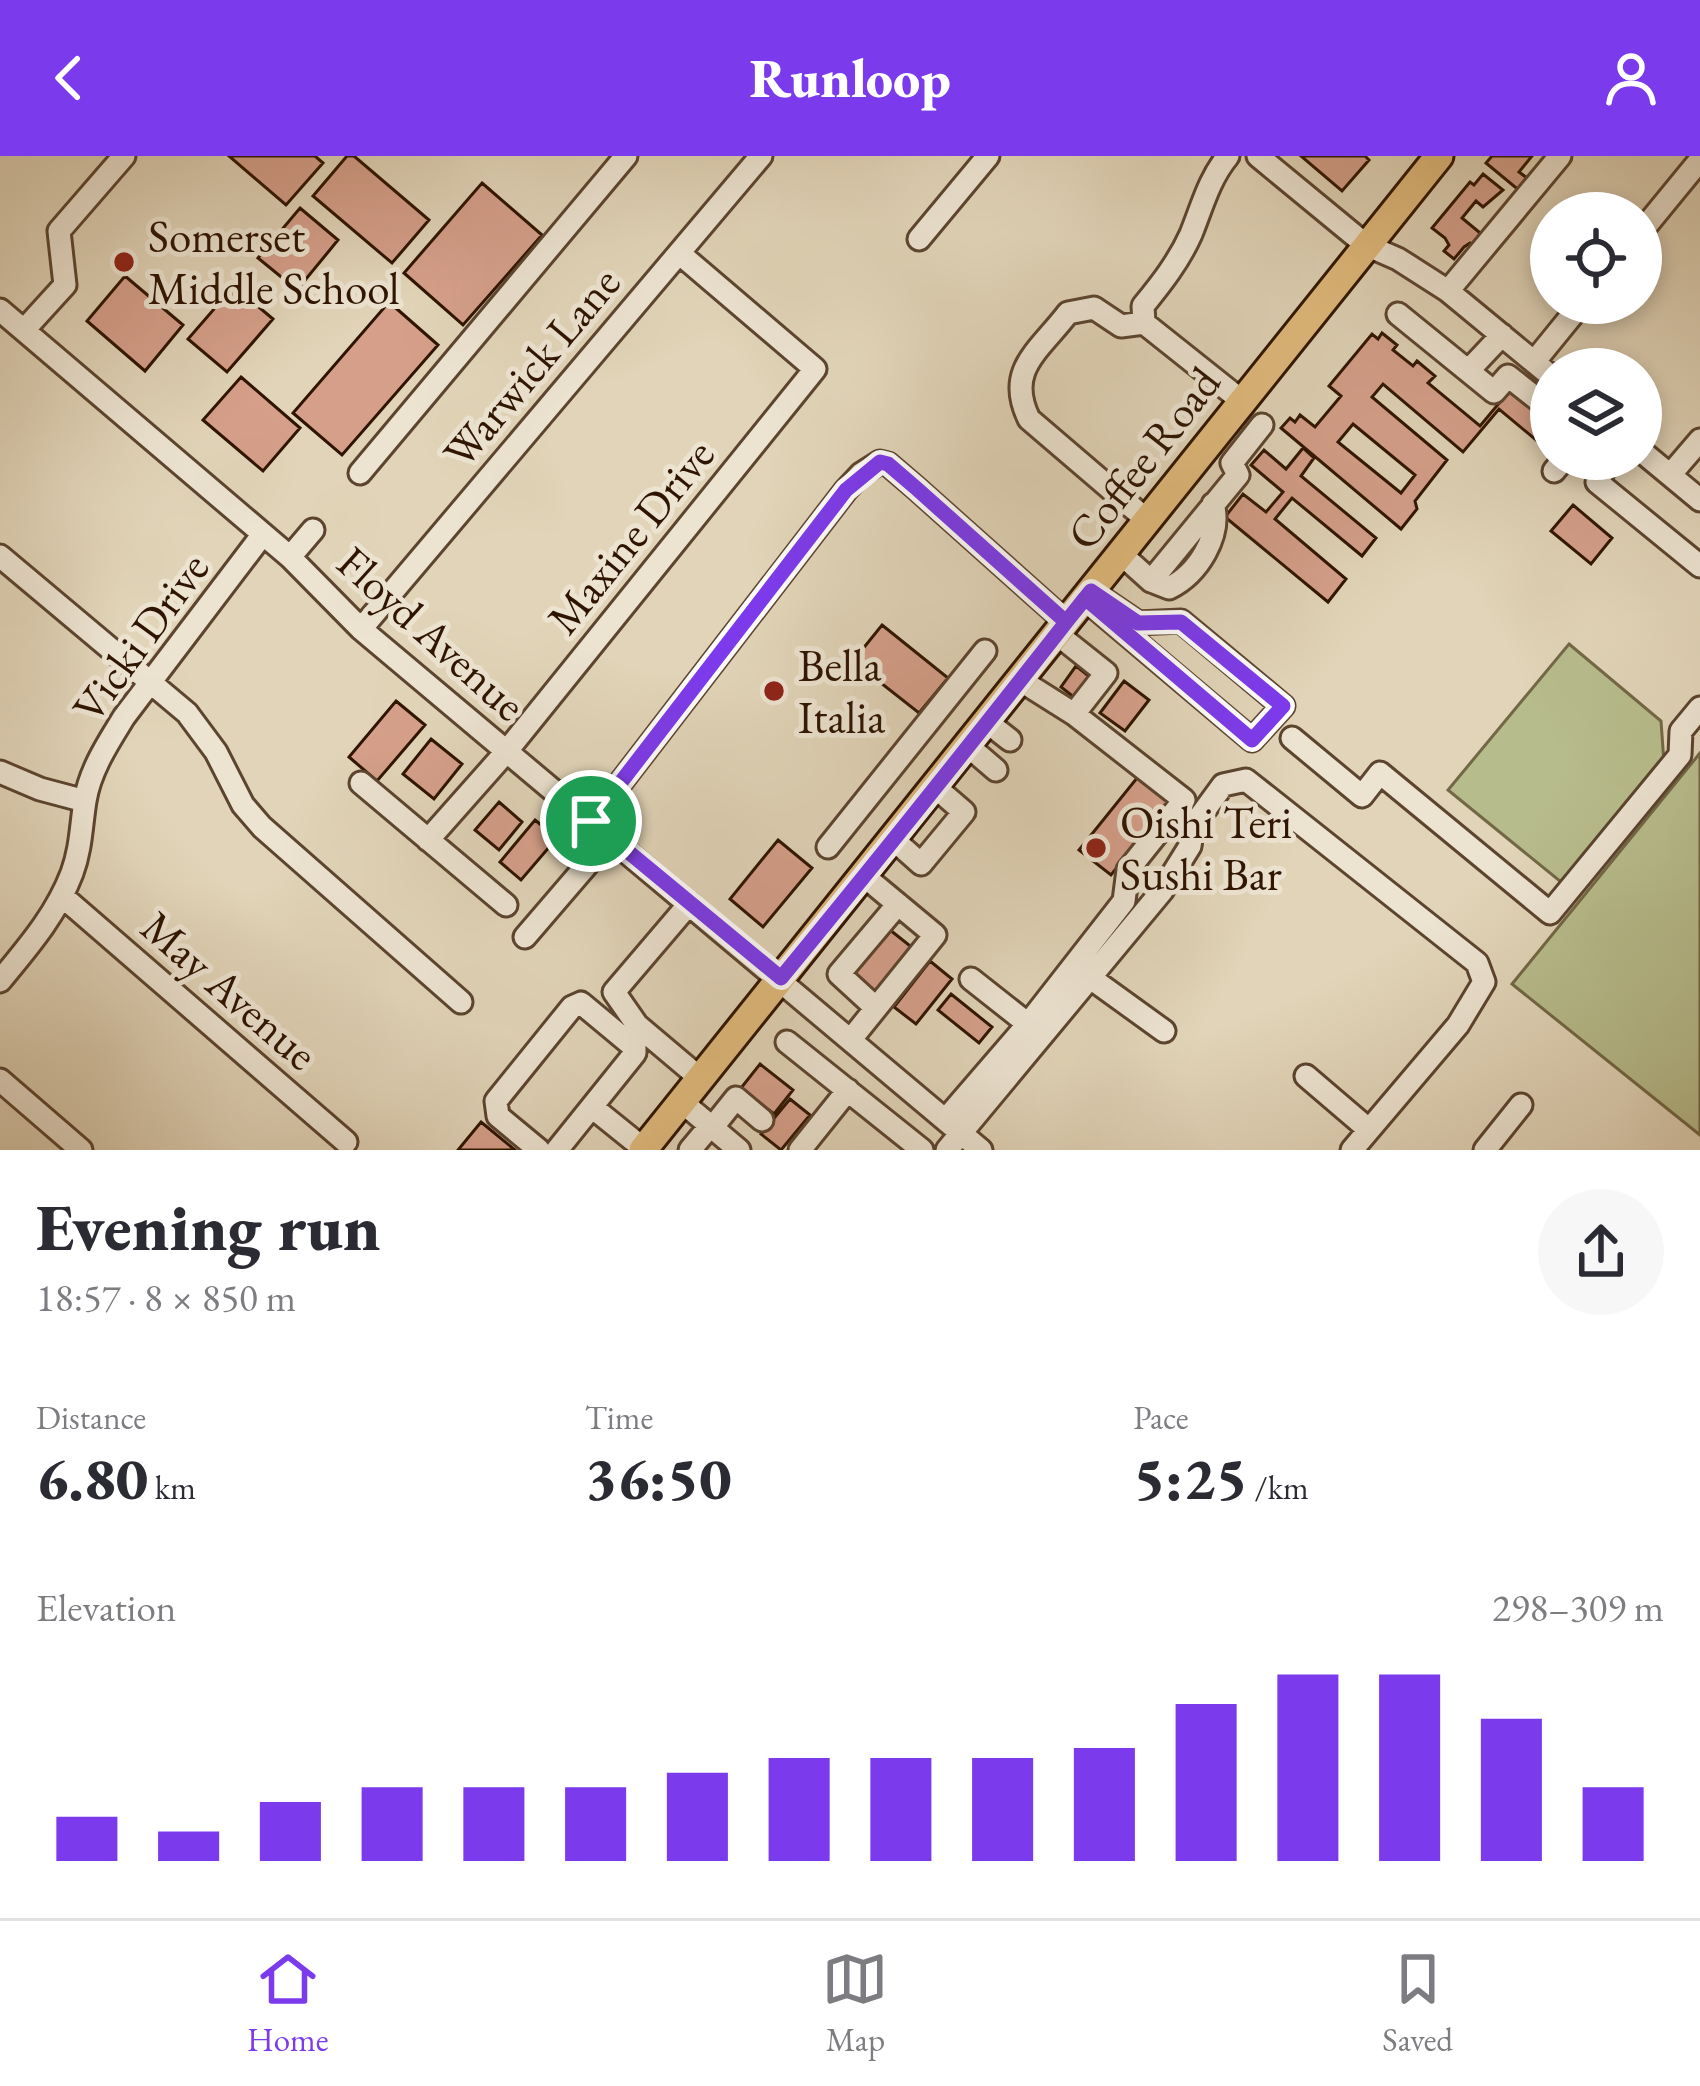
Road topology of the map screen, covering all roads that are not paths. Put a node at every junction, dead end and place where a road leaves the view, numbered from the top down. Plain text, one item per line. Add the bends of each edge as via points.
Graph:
1 (124, 156) edge
2 (626, 156) edge
3 (760, 156) edge
4 (988, 156) edge
5 (1228, 156) edge
6 (1258, 156) edge
7 (1439, 156) edge
8 (1560, 156) edge
9 (1700, 160) edge
10 (1662, 206) edge
11 (919, 239) dead end
12 (1366, 245) junction
13 (679, 253) junction
14 (1448, 291) junction
15 (0, 310) edge
16 (1398, 314) dead end
17 (1144, 323) junction
18 (24, 330) junction
19 (1502, 335) junction
20 (1530, 359) edge
21 (1468, 371) junction
22 (1530, 393) edge
23 (1242, 401) junction
24 (1262, 425) dead end
25 (1700, 440) edge
26 (1662, 468) edge
27 (360, 473) dead end
28 (1670, 475) junction
29 (1598, 480) edge
30 (1700, 500) edge
31 (1147, 520) junction
32 (313, 530) dead end
33 (263, 534) junction
34 (1121, 554) junction
35 (0, 556) edge
36 (290, 557) junction
37 (1700, 566) edge
38 (1088, 595) junction
39 (361, 628) junction
40 (1062, 628) junction
41 (986, 651) dead end
42 (1021, 680) junction
43 (149, 684) junction
44 (1700, 708) edge
45 (1074, 714) junction
46 (987, 722) junction
47 (1292, 738) dead end
48 (1010, 740) dead end
49 (968, 746) junction
50 (506, 752) junction
51 (996, 770) dead end
52 (0, 772) edge
53 (361, 783) dead end
54 (85, 801) junction
55 (591, 821) junction
56 (610, 838) junction
57 (428, 840) junction
58 (828, 847) dead end
59 (864, 876) junction
60 (62, 896) junction
61 (689, 904) junction
62 (898, 904) junction
63 (506, 905) dead end
64 (525, 937) dead end
65 (781, 978) junction
66 (971, 979) dead end
67 (1092, 979) junction
68 (0, 981) edge
69 (461, 1002) dead end
70 (876, 1008) junction
71 (1028, 1024) junction
72 (1164, 1031) dead end
73 (852, 1038) junction
74 (787, 1042) dead end
75 (1306, 1076) dead end
76 (701, 1079) junction
77 (0, 1080) edge
78 (848, 1090) junction
79 (682, 1102) junction
80 (1522, 1106) dead end
81 (592, 1107) junction
82 (762, 1120) dead end
83 (711, 1127) junction
84 (1368, 1130) junction
85 (952, 1134) edge
86 (346, 1142) dead end
87 (81, 1150) edge
88 (539, 1150) edge
89 (557, 1150) edge
90 (644, 1150) edge
91 (690, 1150) edge
92 (739, 1150) edge
93 (800, 1150) edge
94 (922, 1150) edge
95 (981, 1150) edge
96 (1352, 1150) edge
97 (1485, 1150) edge

1 - 18 street via 59,231 64,285
2 - 27 street
3 - 13 street, Warwick Lane
4 - 11 street
5 - 17 street via 1166,278 1143,306
6 - 12 street
7 - 12 main road, Coffee Road
8 - 14 street
9 - 10 street
12 - 14 street
12 - 23 main road, Coffee Road
13 - 39 street, Warwick Lane
13 - 50 street, Maxine Drive via 815,368
14 - 19 street
15 - 18 street, Floyd Avenue
16 - 21 street
17 - 23 street
17 - 31 street via 1121,326 1094,308 1068,313 1019,376 1019,398 1029,418
18 - 33 street, Floyd Avenue
19 - 20 street
19 - 21 street
21 - 22 street via 1494,392 1508,376
23 - 31 main road, Coffee Road
24 - 34 street via 1232,463 1238,475 1213,504 1218,522 1210,545 1180,583 1169,588 1151,580
25 - 28 street
26 - 28 street
28 - 30 street
29 - 37 street
31 - 34 main road, Coffee Road
32 - 36 street
33 - 36 street, Floyd Avenue
33 - 43 street, Vicki Drive
34 - 38 main road, Coffee Road
35 - 43 street
36 - 39 street, Floyd Avenue
38 - 38 street via 1138,623 1181,622 1283,706 1252,740
38 - 40 main road, Coffee Road
39 - 50 street, Floyd Avenue
40 - 42 main road, Coffee Road
40 - 45 street via 1106,674
40 - 55 street via 880,462 846,490
41 - 58 street
42 - 45 street
42 - 46 main road, Coffee Road
43 - 54 street, Vicki Drive via 106,747
43 - 69 street via 201,729 262,827
44 - 47 street via 1681,731 1680,755 1550,913 1380,773 1362,796
45 - 71 street via 1184,800 1127,870 1124,901
46 - 48 street
46 - 49 main road, Coffee Road
49 - 51 street
49 - 59 main road, Coffee Road
50 - 55 street, Floyd Avenue
50 - 57 street, Maxine Drive
52 - 54 street
53 - 57 street
54 - 60 street, Vicki Drive
55 - 56 street, Floyd Avenue
56 - 61 street, Floyd Avenue
56 - 64 street
57 - 63 street
59 - 62 street
59 - 65 main road, Coffee Road
60 - 68 street, Vicki Drive
60 - 86 street, May Avenue
61 - 65 street, Floyd Avenue
61 - 76 street via 614,992 637,1025
62 - 70 street via 839,974
62 - 70 street via 935,935
65 - 73 street, Floyd Avenue
65 - 76 main road, Coffee Road
66 - 71 street
67 - 72 street
67 - 84 street via 1181,863 1192,826 1223,785 1246,779 1477,963 1484,982 1458,1025
67 - 85 street
70 - 73 street
71 - 85 street
73 - 85 street, Floyd Avenue
74 - 78 street
75 - 84 street
76 - 79 main road, Coffee Road
77 - 87 street
78 - 93 street
78 - 94 street
79 - 83 street
79 - 90 main road, Coffee Road
80 - 97 street
81 - 88 street via 635,1048 581,1003 496,1101 498,1116
81 - 89 street
81 - 90 street
82 - 83 street via 736,1098
83 - 91 street
83 - 92 street
84 - 96 street
85 - 95 street, Floyd Avenue

